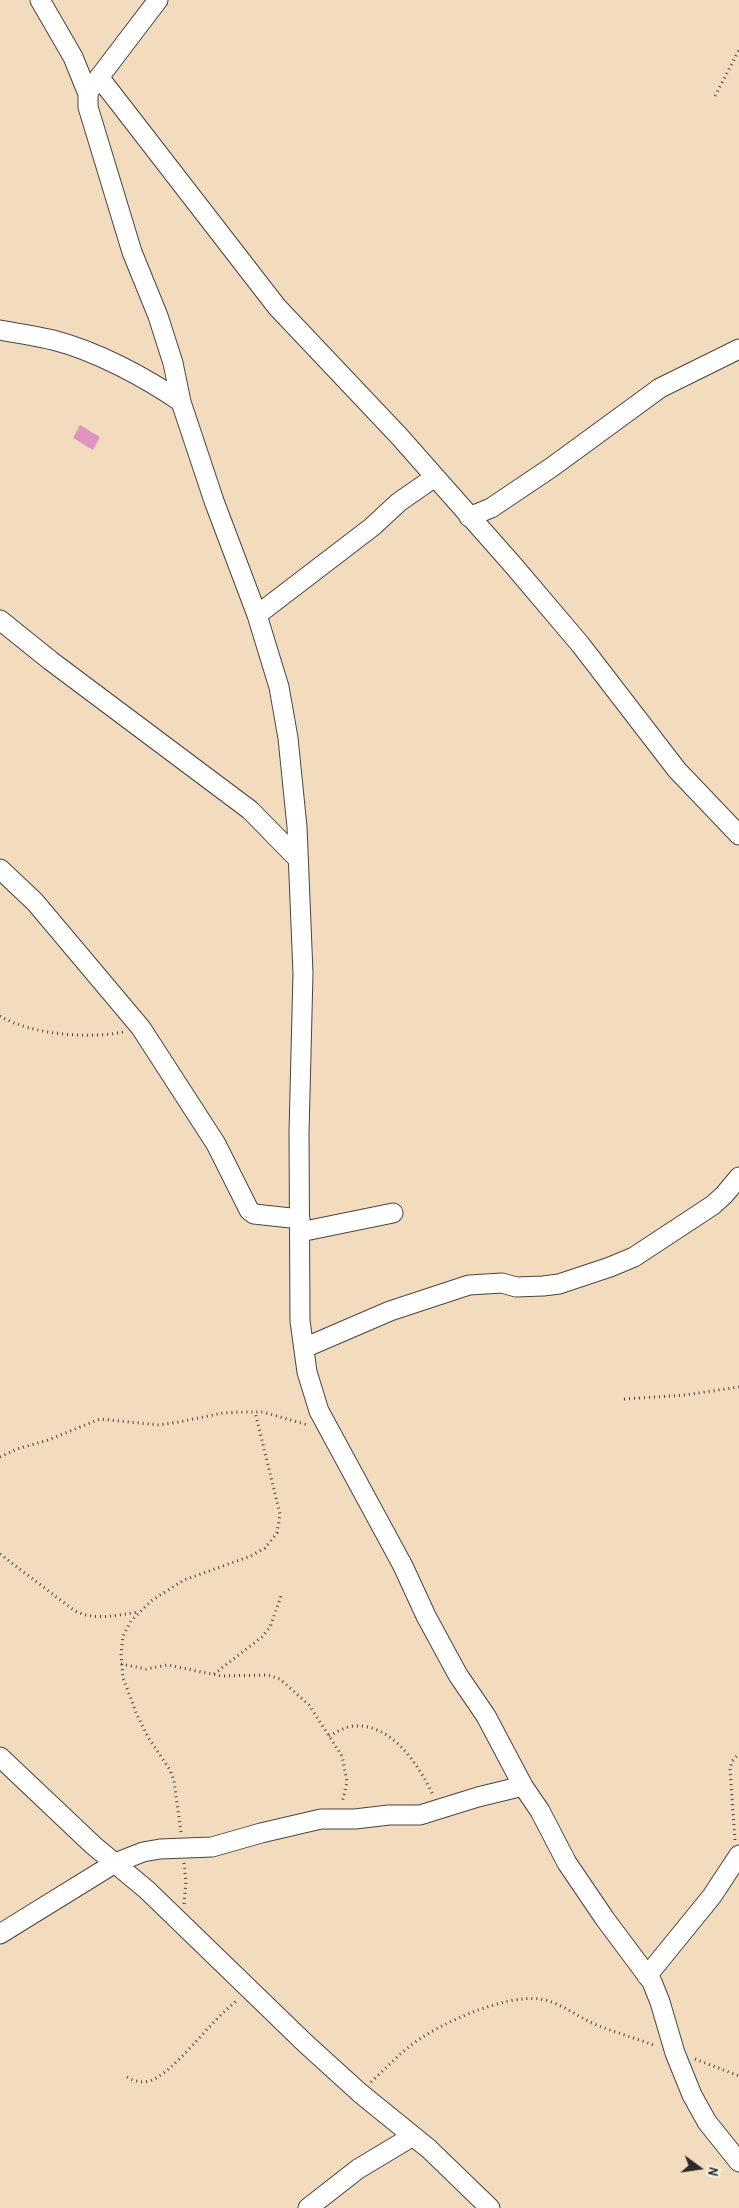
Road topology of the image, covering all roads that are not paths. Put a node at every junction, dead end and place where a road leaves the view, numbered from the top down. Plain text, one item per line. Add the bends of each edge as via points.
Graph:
1 (40, 0) edge
2 (158, 0) edge
3 (99, 77) junction
4 (88, 94) junction
5 (0, 330) edge
6 (739, 349) edge
7 (181, 402) junction
8 (435, 477) junction
9 (469, 517) junction
10 (257, 615) junction
11 (0, 620) edge
12 (739, 835) edge
13 (298, 859) junction
14 (0, 869) edge
15 (739, 1177) edge
16 (392, 1213) dead end
17 (300, 1226) junction
18 (304, 1348) junction
19 (0, 1757) edge
20 (523, 1786) junction
21 (738, 1857) edge
22 (114, 1863) junction
23 (0, 1934) edge
24 (648, 1976) junction
25 (413, 2136) junction
26 (739, 2162) edge
27 (308, 2208) edge
28 (490, 2208) edge

1 - 4 street via 73,57
2 - 3 street
3 - 4 street
3 - 8 street via 277,306
4 - 7 street via 88,107 110,180 132,252 158,316
5 - 7 street via 54,340 75,348 127,370
6 - 9 street via 660,388 552,467 491,508
7 - 10 street
8 - 9 street
8 - 10 street
9 - 12 street via 580,644 678,770
10 - 13 street via 279,687 288,738
11 - 13 street via 250,810
13 - 17 street via 303,973
14 - 17 street via 40,908 141,1028 216,1144 249,1210
15 - 18 street via 713,1205 634,1256 610,1267 543,1286 469,1285 390,1311
16 - 17 street
17 - 18 street via 300,1321
18 - 20 street via 318,1411 403,1566 426,1616 486,1716
19 - 22 street
20 - 22 street via 420,1815 338,1818 286,1827 212,1847 155,1850
20 - 24 street via 540,1810 582,1887
21 - 24 street via 712,1896
22 - 23 street
22 - 25 street via 147,1890 360,2093
24 - 26 street via 692,2094 707,2122
25 - 27 street via 358,2169
25 - 28 street

